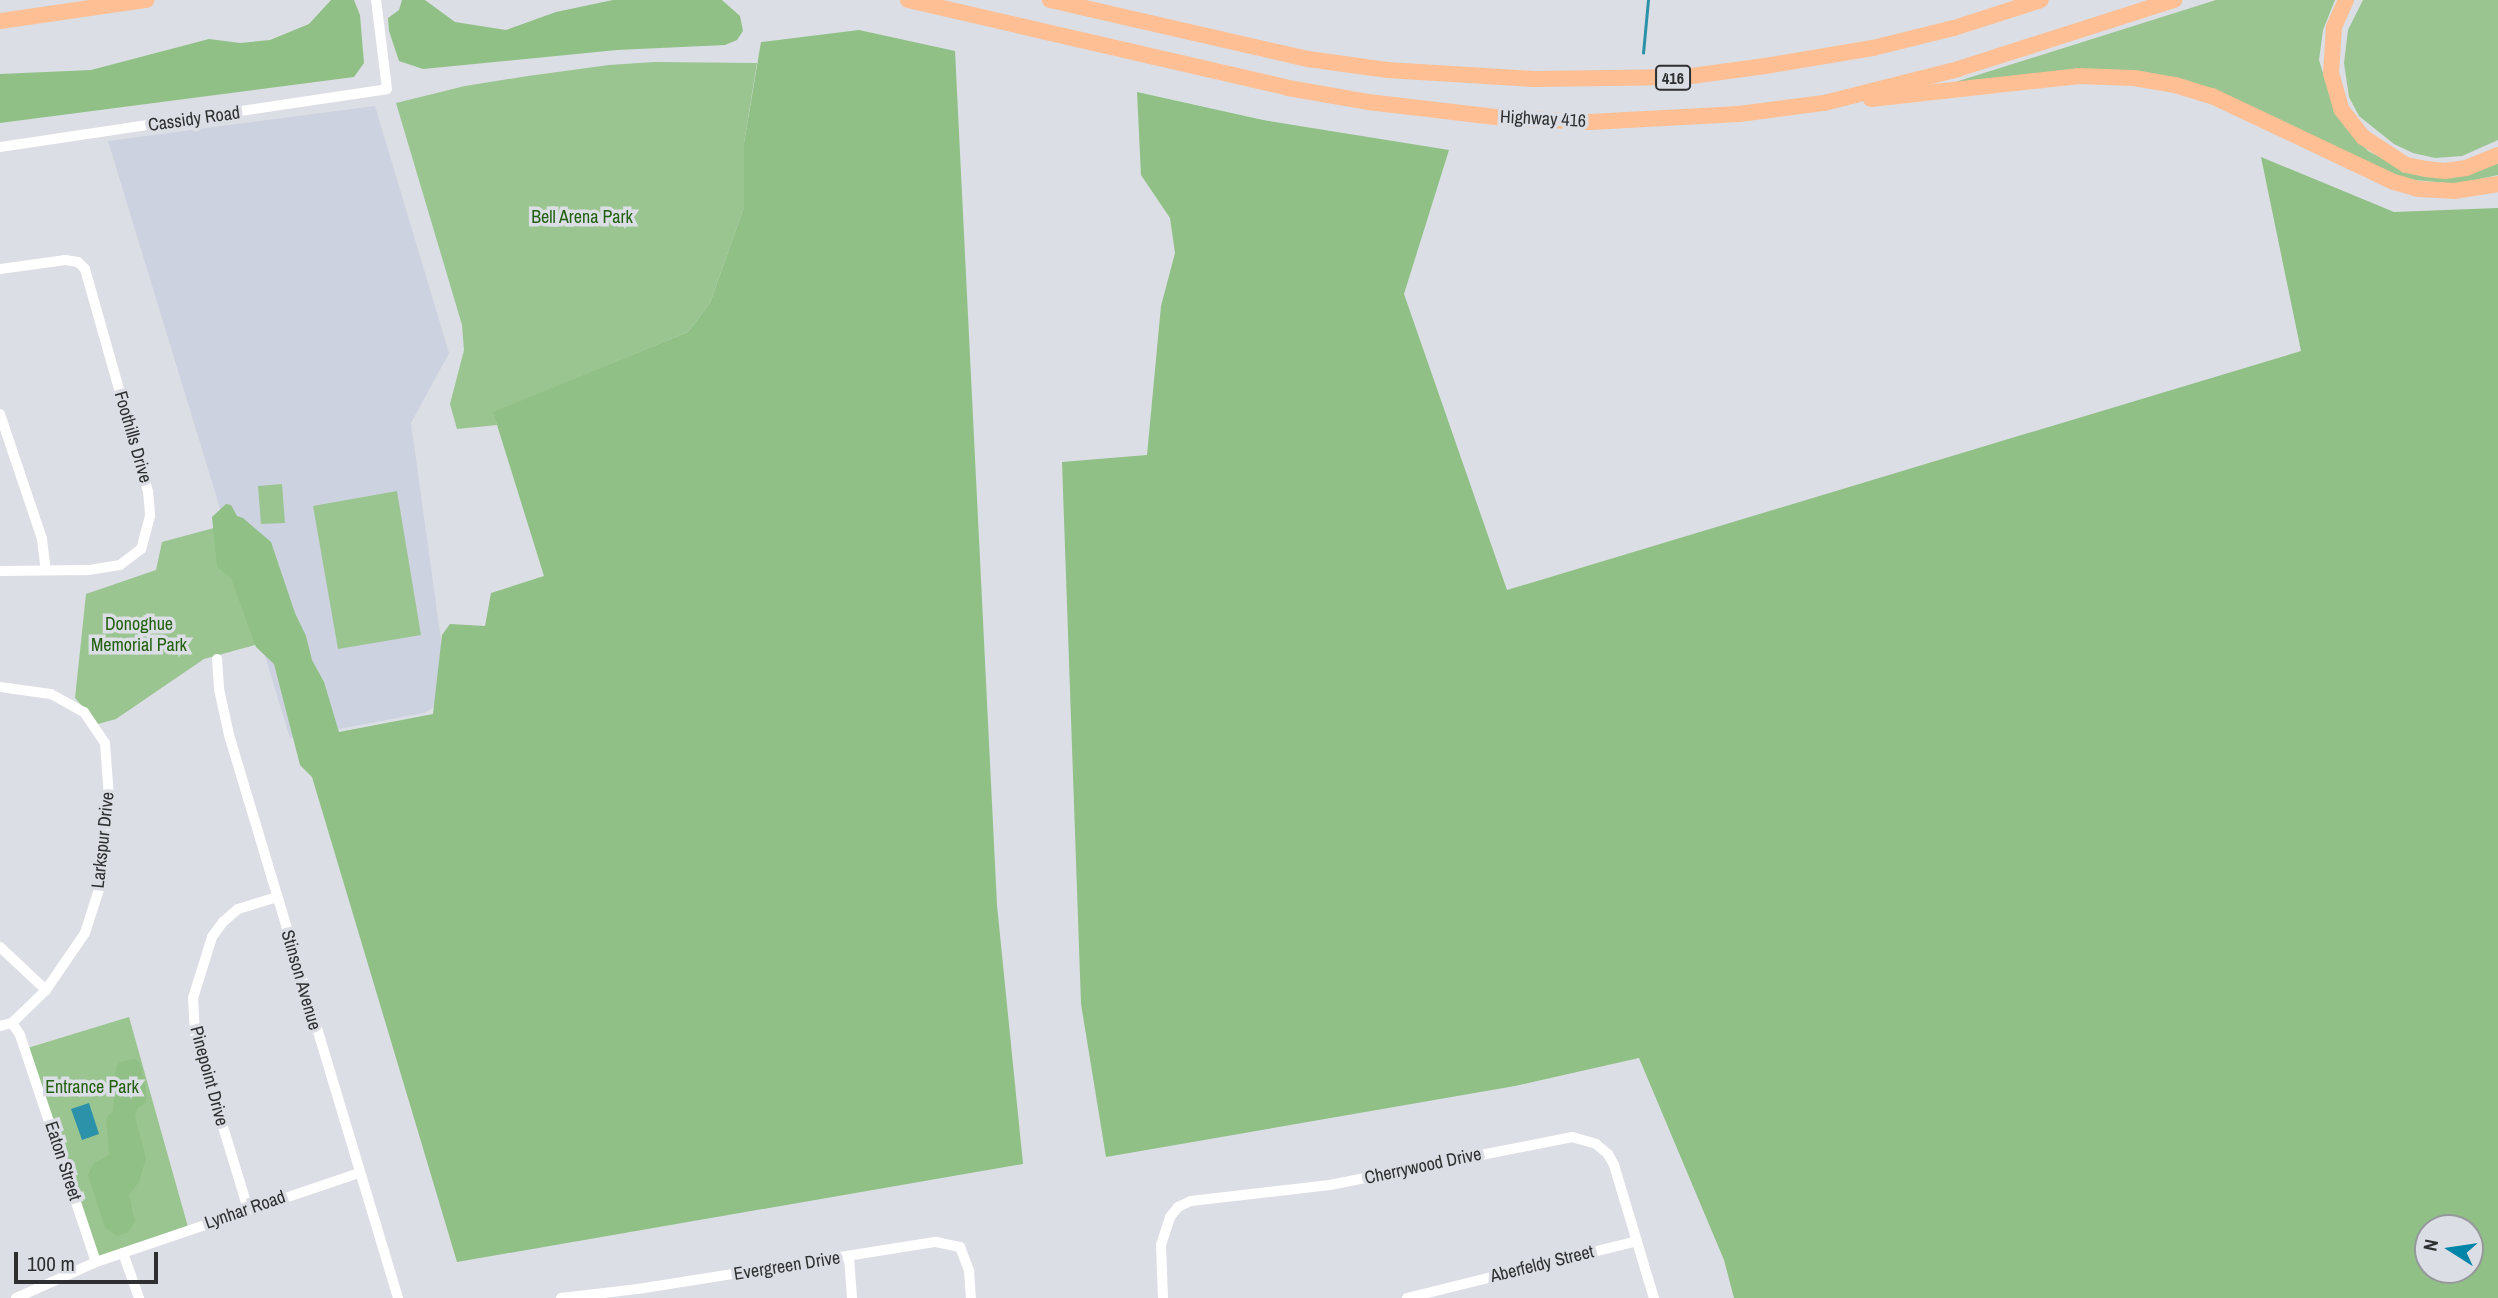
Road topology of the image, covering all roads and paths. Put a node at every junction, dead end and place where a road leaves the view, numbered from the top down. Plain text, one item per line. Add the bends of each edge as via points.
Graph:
1 (146, 0) edge
2 (908, 0) edge
3 (1051, 0) edge
4 (2014, 0) edge
5 (2041, 0) edge
6 (2174, 0) edge
7 (2346, 0) edge
8 (376, 3) edge
9 (0, 22) edge
10 (1954, 29) junction
11 (1824, 103) junction
12 (0, 147) edge
13 (2498, 155) edge
14 (2498, 184) edge
15 (0, 269) edge
16 (0, 414) edge
17 (0, 570) edge
18 (46, 570) junction
19 (217, 659) dead end
20 (0, 687) edge
21 (277, 897) junction
22 (0, 947) edge
23 (46, 990) junction
24 (12, 1023) junction
25 (0, 1026) edge
26 (359, 1173) junction
27 (248, 1209) junction
28 (1637, 1241) junction
29 (123, 1253) junction
30 (849, 1256) junction
31 (96, 1262) junction
32 (639, 1294) edge
33 (16, 1298) edge
34 (139, 1298) edge
35 (398, 1298) edge
36 (561, 1298) edge
37 (852, 1298) edge
38 (971, 1298) edge
39 (1163, 1298) edge
40 (1407, 1298) edge
41 (1654, 1298) edge

1 - 9 highway
2 - 11 highway, Highway 416 via 1287,88 1504,118 1590,122 1726,115
3 - 10 highway, 416 via 1308,59 1387,70 1534,79 1684,77 1873,48
4 - 10 highway
5 - 10 highway, 416
6 - 11 highway, Highway 416 via 1958,69
7 - 13 highway via 2334,27 2331,73 2342,109 2364,137 2406,165 2435,170 2466,168
8 - 12 street, Cassidy Road via 387,89
11 - 14 highway via 2078,76 2134,78 2212,96 2418,188 2454,191
15 - 18 street, Foothills Drive via 65,260 78,262 85,269 148,491 148,529 141,549 131,559 89,570
16 - 18 street via 41,539
17 - 18 street, Foothills Drive
19 - 21 street, Stinson Avenue via 229,735
20 - 23 street, Larkspur Drive via 68,701 88,716 105,743 109,798 101,883 85,933
21 - 26 street, Stinson Avenue
21 - 27 street, Pinepoint Drive via 238,909 223,922 212,937 193,998 195,1035
22 - 23 street
23 - 24 street, Larkspur Drive
24 - 25 street
24 - 31 street, Eaton Street via 20,1035
26 - 27 street, Lynhar Road
26 - 35 street, Stinson Avenue
27 - 29 street, Lynhar Road
28 - 39 street, Cherrywood Drive via 1608,1154 1597,1144 1572,1137 1330,1185 1191,1201 1170,1217 1161,1245
28 - 40 street, Aberfeldy Street
28 - 41 street, Cherrywood Drive
29 - 31 street, Lynhar Road
29 - 34 street
30 - 32 street, Evergreen Drive
30 - 37 street
30 - 38 street, Evergreen Drive via 920,1243 960,1247 970,1271
31 - 33 street, Lynhar Road
32 - 36 street, Evergreen Drive

